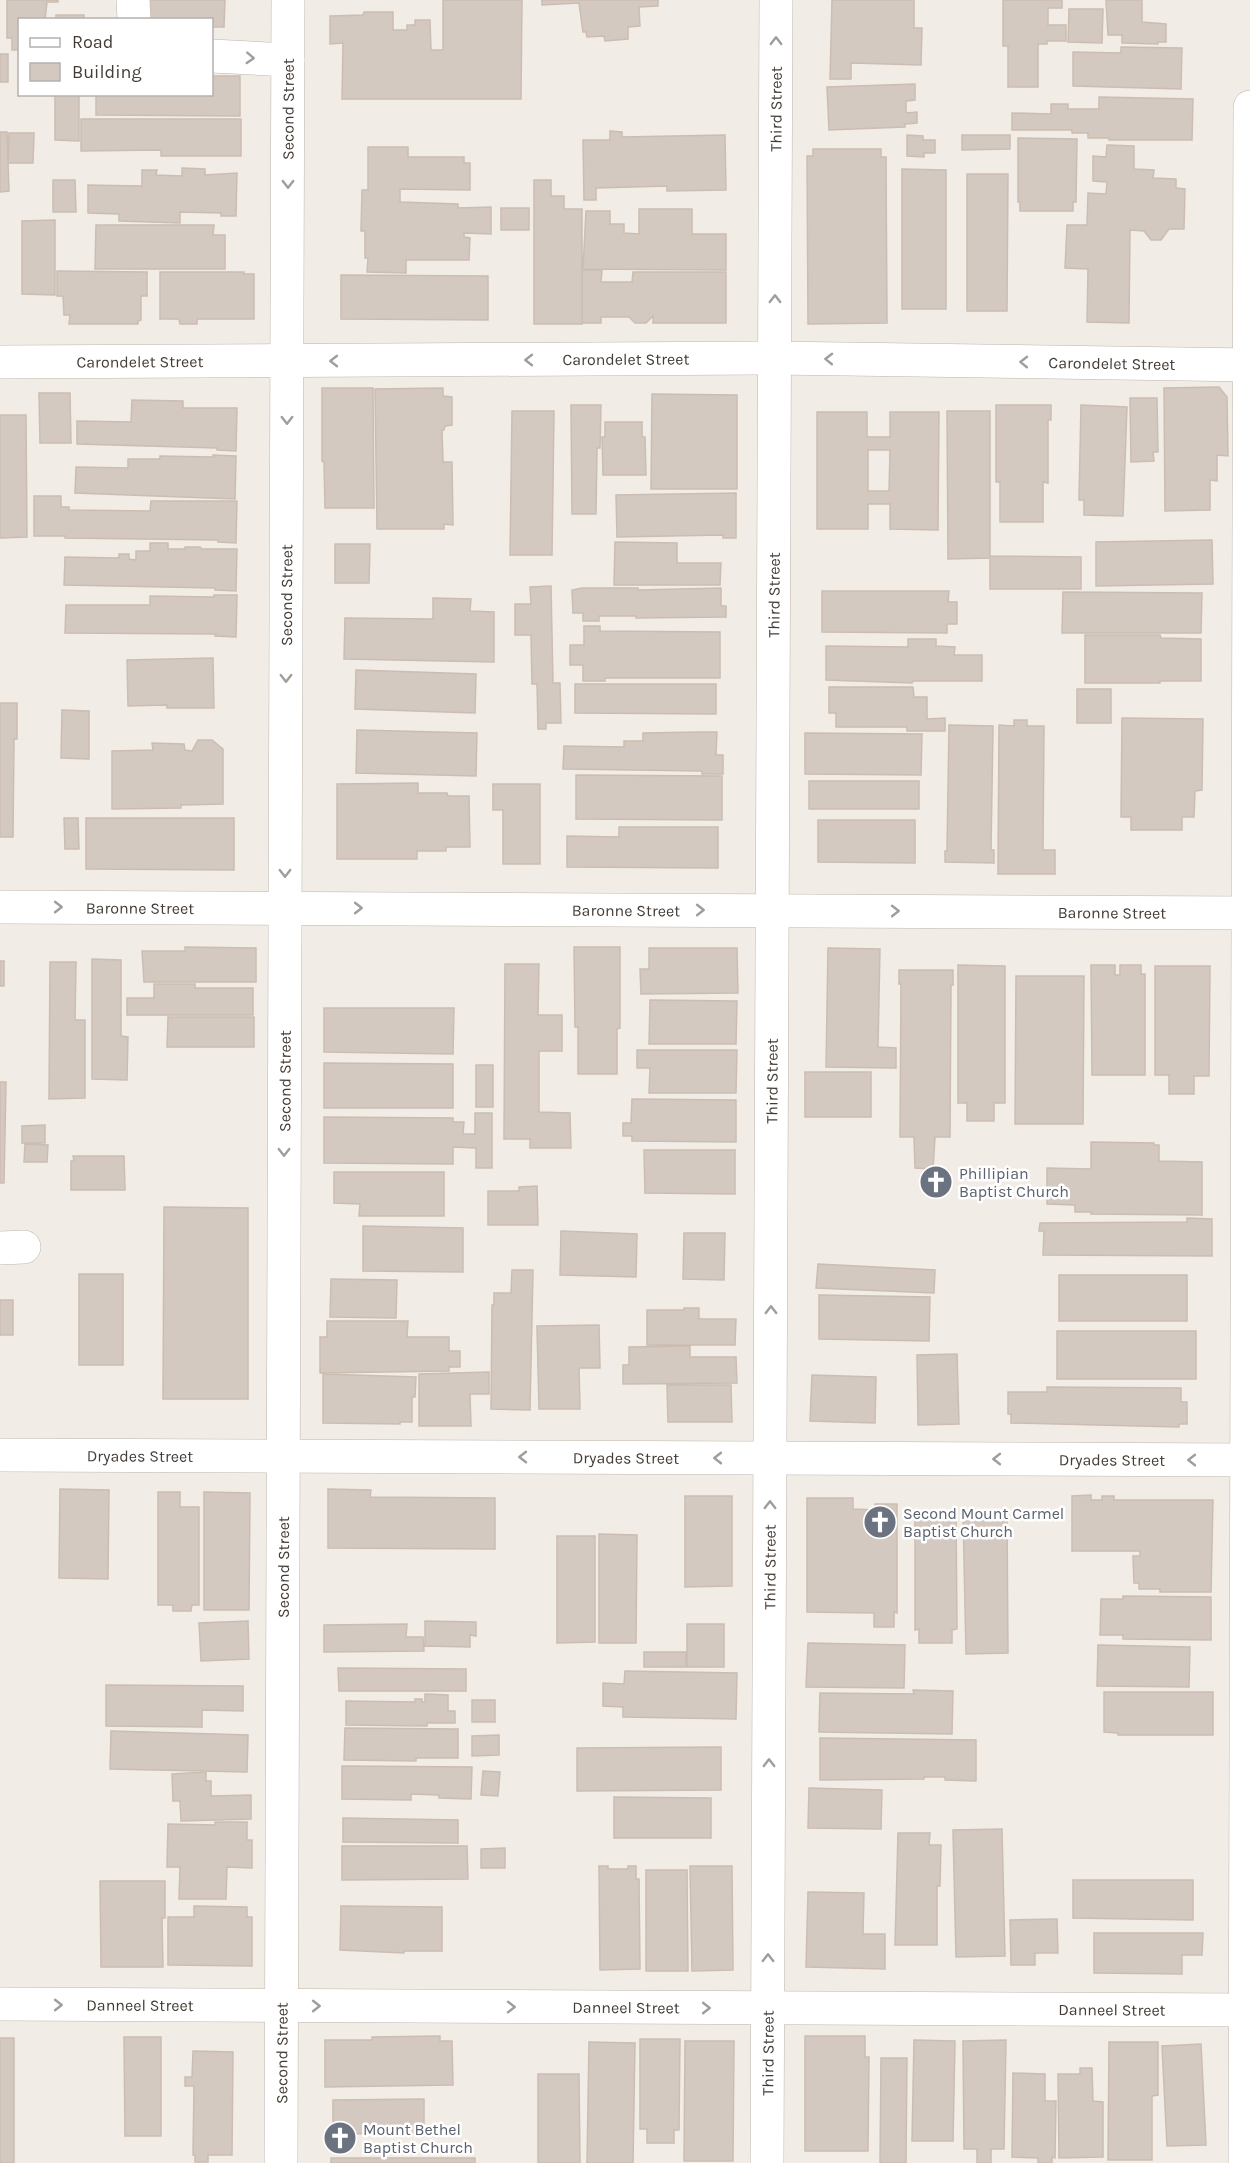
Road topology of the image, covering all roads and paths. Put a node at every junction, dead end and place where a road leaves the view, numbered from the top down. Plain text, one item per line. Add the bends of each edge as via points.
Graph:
1 (133, 0) edge
2 (288, 0) edge
3 (776, 0) edge
4 (134, 18) edge
5 (213, 56) edge
6 (288, 60) junction
7 (1250, 107) edge
8 (775, 358) junction
9 (288, 362) junction
10 (0, 363) edge
11 (1250, 365) edge
12 (0, 907) edge
13 (285, 908) junction
14 (772, 910) junction
15 (1249, 913) edge
16 (0, 1455) edge
17 (283, 1456) junction
18 (770, 1458) junction
19 (1248, 1460) edge
20 (0, 2004) edge
21 (281, 2006) junction
22 (768, 2008) junction
23 (1248, 2010) edge
24 (281, 2163) edge
25 (767, 2163) edge
26 (1245, 2163) edge

1 - 4 street
2 - 6 street, Second Street
8 -> 3 street, Third Street
5 -> 6 street
6 -> 9 street, Second Street
7 - 11 street
8 -> 9 street, Carondelet Street
11 -> 8 street, Carondelet Street
8 - 14 street, Third Street
9 - 10 street, Carondelet Street
9 -> 13 street, Second Street
11 - 15 street
12 -> 13 street, Baronne Street
13 -> 14 street, Baronne Street
13 -> 17 street, Second Street
14 -> 15 street, Baronne Street
18 -> 14 street, Third Street
15 - 19 street
16 - 17 street, Dryades Street
18 -> 17 street, Dryades Street
17 - 21 street, Second Street
19 -> 18 street, Dryades Street
22 -> 18 street, Third Street
19 - 23 street
20 -> 21 street, Danneel Street
21 -> 22 street, Danneel Street
21 - 24 street, Second Street
22 - 23 street, Danneel Street
22 - 25 street, Third Street
23 - 26 street

